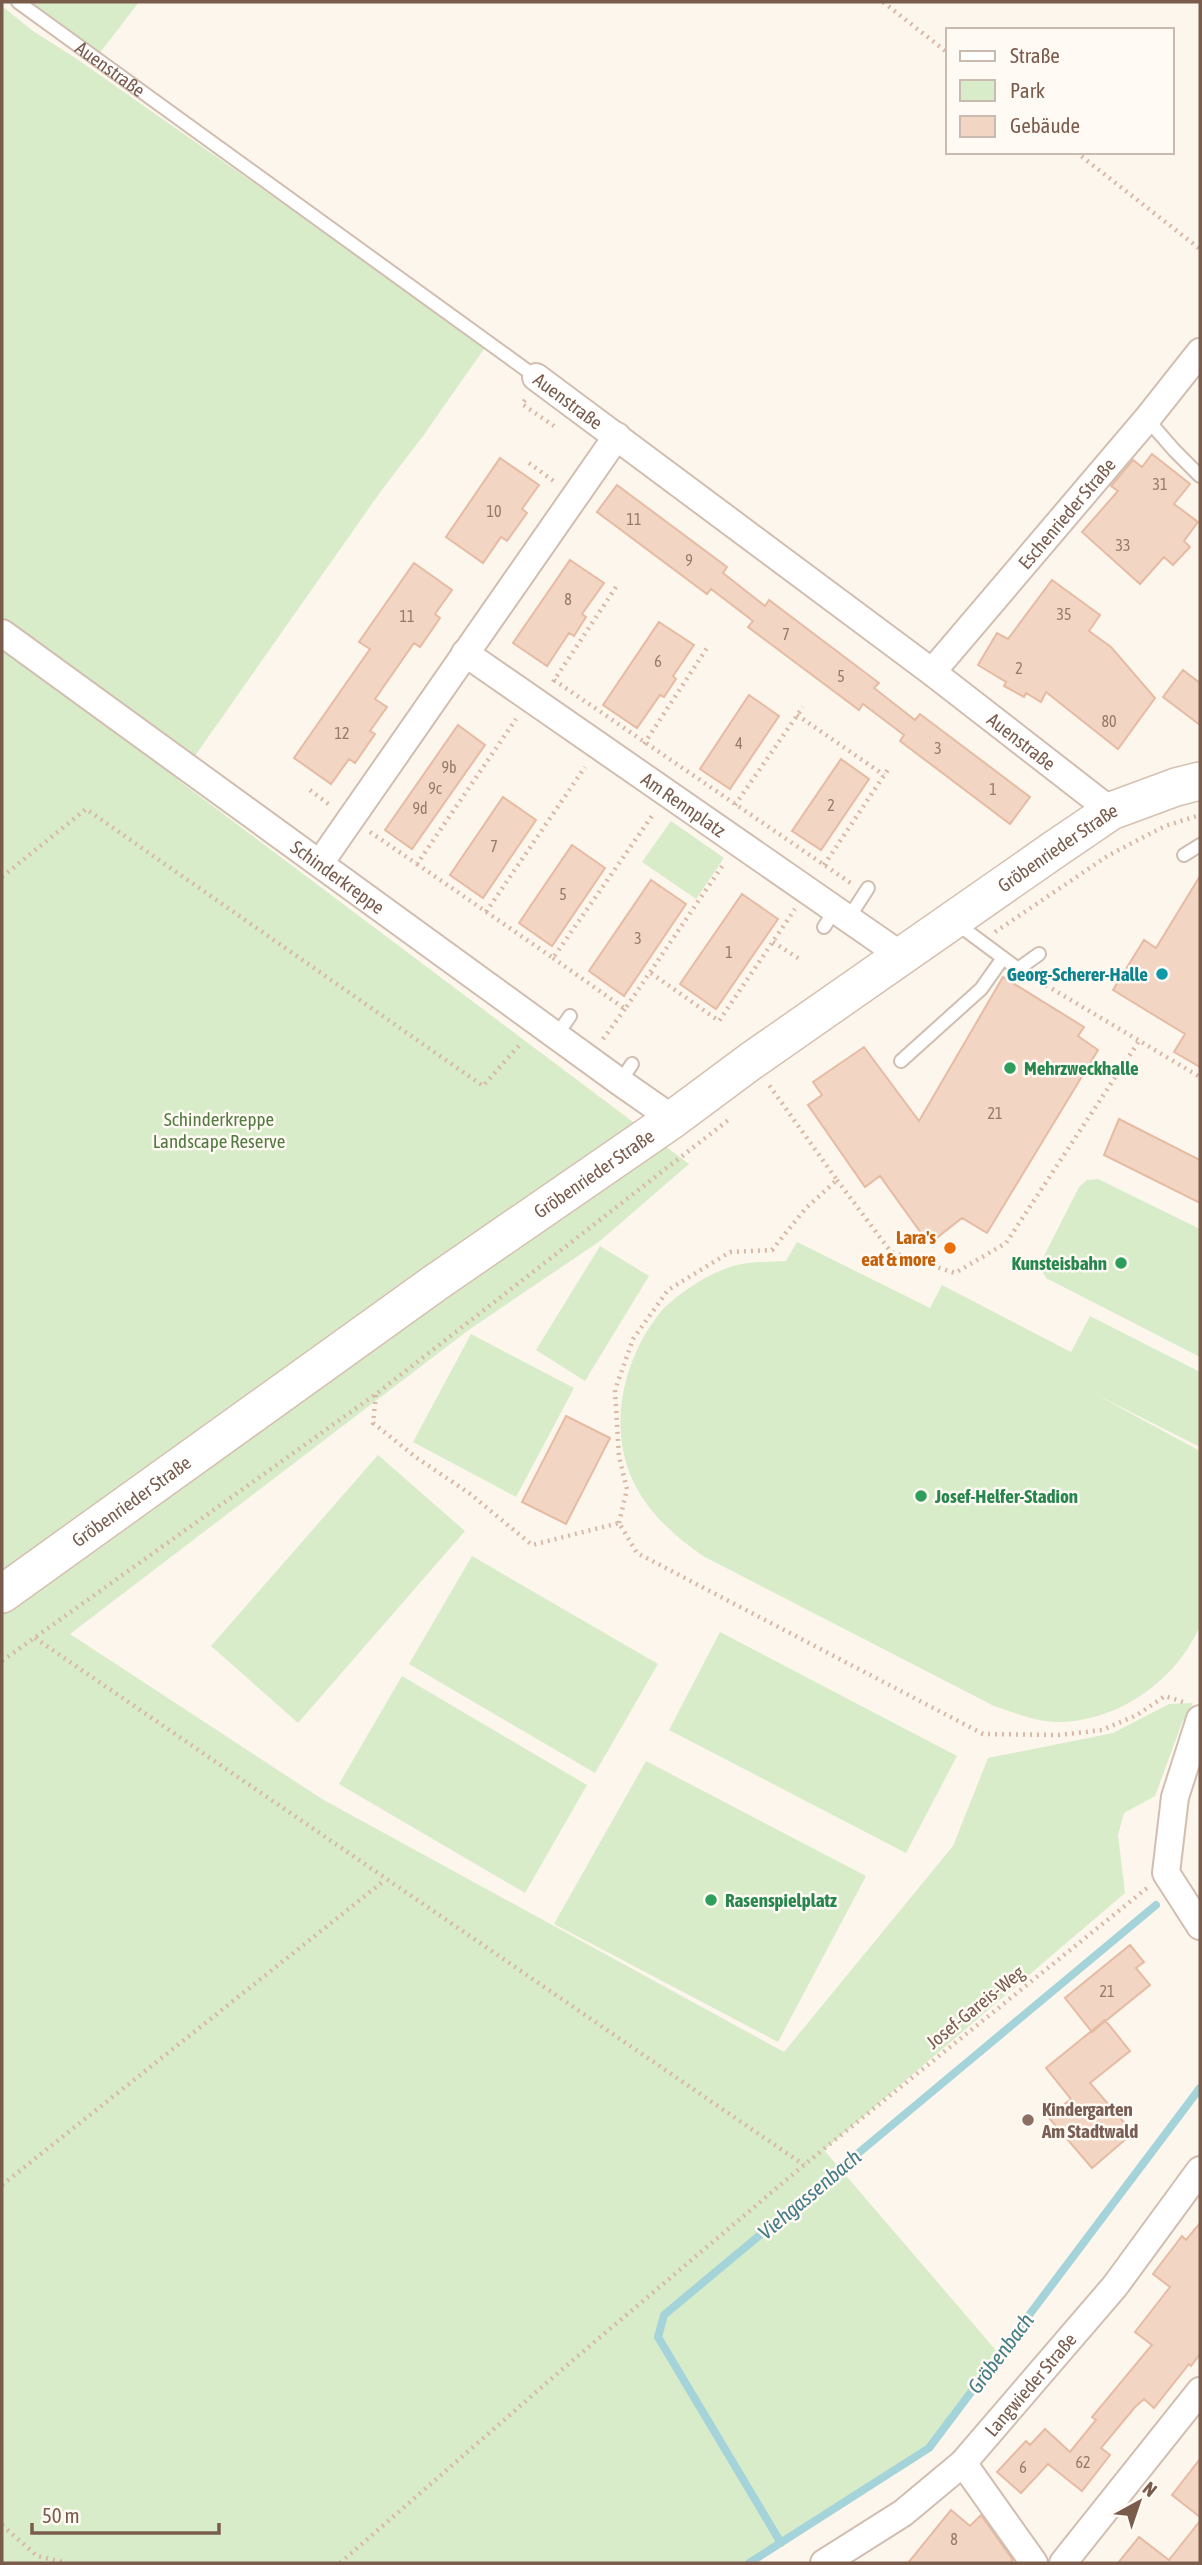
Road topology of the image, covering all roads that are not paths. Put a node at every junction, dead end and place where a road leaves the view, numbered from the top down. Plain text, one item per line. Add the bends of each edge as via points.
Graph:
1 (18, 2) edge
2 (1200, 352) edge
3 (536, 376) joint
4 (1147, 419) junction
5 (617, 436) junction
6 (1200, 476) edge
7 (2, 633) edge
8 (465, 653) junction
9 (932, 672) junction
10 (1200, 781) edge
11 (1111, 811) junction
12 (1200, 845) edge
13 (1184, 855) dead end
14 (320, 863) junction
15 (866, 890) road end
16 (836, 918) junction
17 (966, 932) junction
18 (1039, 954) dead end
19 (902, 956) junction
20 (1003, 958) junction
21 (901, 1061) dead end
22 (673, 1119) junction
23 (2, 1594) edge
24 (1195, 1711) edge
25 (1200, 1926) edge
26 (1200, 2170) edge
27 (1200, 2391) edge
28 (963, 2463) junction
29 (824, 2563) edge
30 (1034, 2563) edge
31 (1063, 2563) edge

1 - 3 lane, Auenstraße
2 - 4 street, Eschenrieder Straße
3 - 5 street, Auenstraße
4 - 6 lane
4 - 9 street, Eschenrieder Straße
5 - 8 street
5 - 9 street, Auenstraße
7 - 14 street, Schinderkreppe via 282,828
8 - 14 street
8 - 16 street, Am Rennplatz via 808,891
9 - 11 street, Auenstraße
10 - 11 street, Gröbenrieder Straße
11 - 17 street, Gröbenrieder Straße
12 - 13 lane
14 - 22 street, Schinderkreppe via 433,935 494,985 555,1025 589,1060 626,1073
15 - 16 lane
16 - 19 street, Am Rennplatz
17 - 19 street, Gröbenrieder Straße
17 - 20 lane
18 - 20 lane via 1018,969
19 - 22 street, Gröbenrieder Straße via 767,1076
20 - 21 lane via 981,989
22 - 23 street, Gröbenrieder Straße
24 - 25 street via 1175,1797 1166,1873
26 - 28 street, Langwieder Straße via 1115,2286
27 - 31 street
28 - 29 street, Langwieder Straße via 903,2513
28 - 30 street

